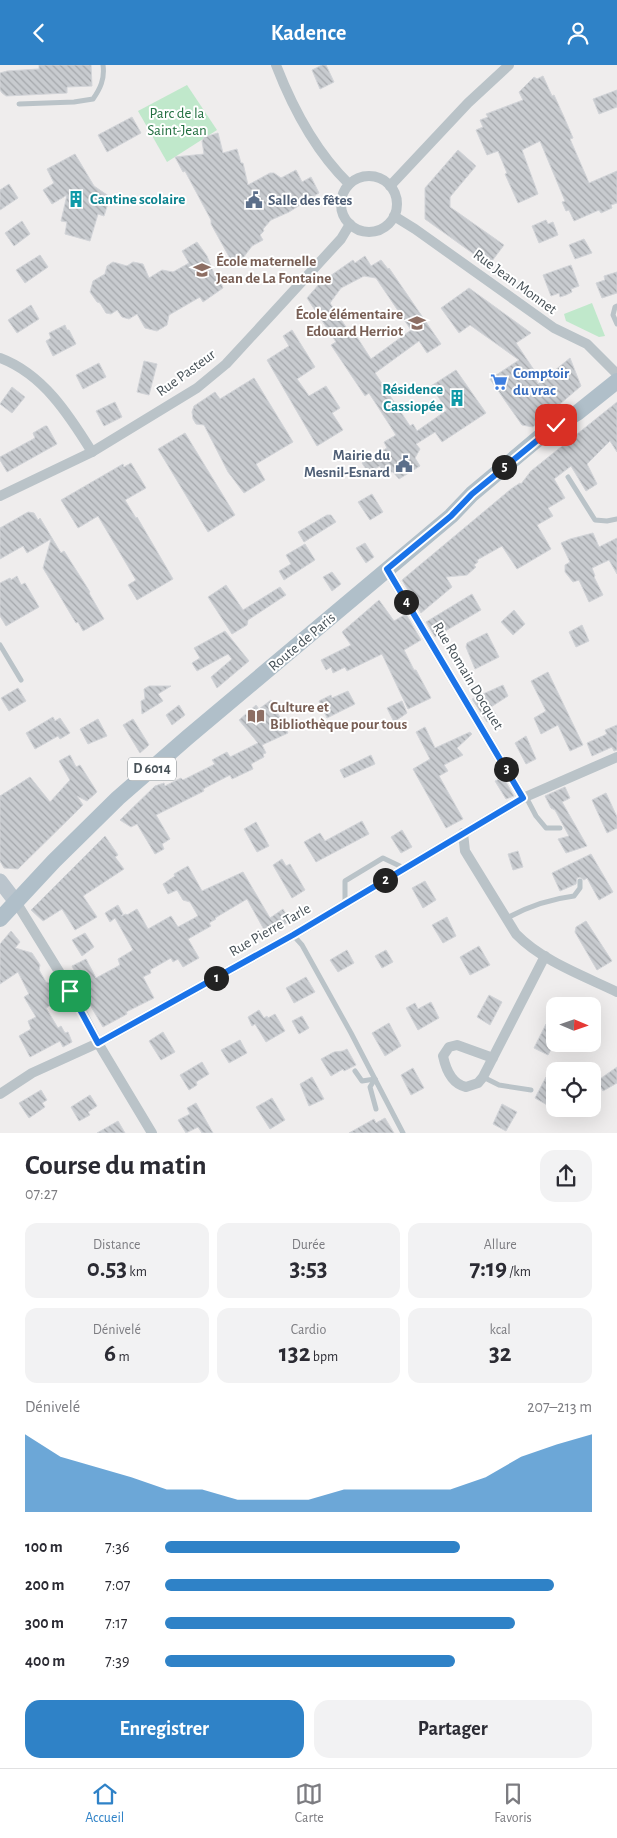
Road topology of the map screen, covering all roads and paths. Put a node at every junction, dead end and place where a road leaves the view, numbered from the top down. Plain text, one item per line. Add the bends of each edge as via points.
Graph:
1 (103, 65) edge
2 (276, 65) edge
3 (509, 65) edge
4 (19, 104) dead end
5 (349, 184) junction
6 (390, 186) junction
7 (394, 216) junction
8 (350, 224) junction
9 (617, 306) edge
10 (617, 324) edge
11 (0, 358) edge
12 (617, 374) edge
13 (617, 381) edge
14 (92, 452) junction
15 (568, 477) dead end
16 (0, 496) edge
17 (617, 519) edge
18 (387, 569) junction
19 (0, 645) edge
20 (21, 680) dead end
21 (617, 757) edge
22 (525, 797) junction
23 (560, 828) dead end
24 (463, 833) junction
25 (404, 868) junction
26 (0, 881) edge
27 (580, 881) dead end
28 (16, 902) junction
29 (345, 904) junction
30 (507, 918) junction
31 (0, 919) edge
32 (293, 935) junction
33 (545, 956) junction
34 (617, 992) edge
35 (98, 1043) junction
36 (493, 1058) junction
37 (355, 1071) dead end
38 (483, 1077) junction
39 (375, 1079) junction
40 (530, 1090) dead end
41 (0, 1094) edge
42 (376, 1109) dead end
43 (152, 1133) edge
44 (403, 1133) edge

1 - 4 lane via 101,88 92,99
2 - 5 street via 305,127 332,167
3 - 6 street via 468,103
5 - 6 street via 366,176 384,180
5 - 8 street via 344,191 342,208
6 - 7 street via 396,201
7 - 8 street via 382,229 374,231 357,229
7 - 12 street, Rue Jean Monnet via 554,328 587,343
8 - 14 street, Rue Pasteur via 341,239 226,364 196,388
9 - 10 lane via 614,315
11 - 14 street via 35,378 64,411
13 - 18 main road, Route de Paris / D 6014 via 577,413 547,431
14 - 16 street, Rue Pasteur
15 - 17 lane via 595,520
18 - 22 street, Rue Romain Docquet
18 - 28 main road, Route de Paris / D 6014 via 118,798
19 - 20 lane
21 - 22 street, Rue Pierre Tarle
22 - 23 lane via 546,828
22 - 24 street, Rue Pierre Tarle
24 - 25 street, Rue Pierre Tarle
24 - 30 street via 465,851
25 - 29 street, Rue Pierre Tarle
25 - 29 lane via 383,858 345,881
26 - 28 street
27 - 30 lane via 580,888 574,896 562,897
28 - 31 main road, Route de Paris / D 6014
28 - 35 street
29 - 32 street, Rue Pierre Tarle
30 - 33 street via 516,934
32 - 35 street, Rue Pierre Tarle
32 - 39 lane via 302,945
33 - 34 street
33 - 36 street
35 - 41 street, Rue Pierre Tarle via 32,1073
35 - 43 street
36 - 38 street
36 - 38 street via 456,1045 449,1047 443,1056 455,1083 460,1086 478,1083
37 - 39 lane via 362,1081
38 - 40 lane via 499,1085
39 - 42 lane via 370,1087
39 - 44 lane

